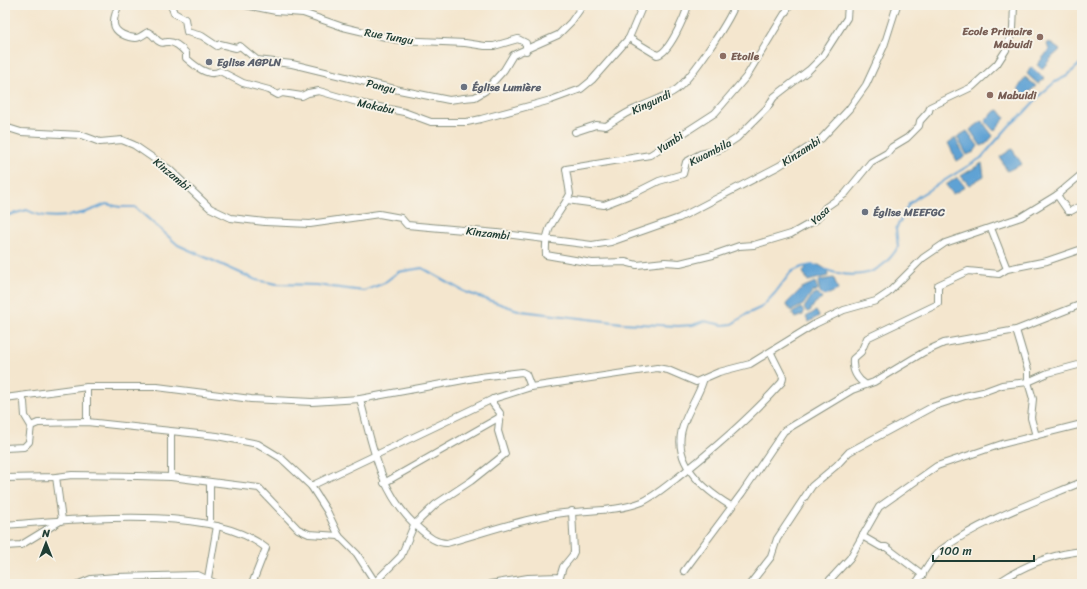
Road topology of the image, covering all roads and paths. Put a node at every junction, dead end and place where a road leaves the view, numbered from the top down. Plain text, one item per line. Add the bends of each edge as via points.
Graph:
1 (118, 5) edge
2 (171, 5) edge
3 (245, 5) edge
4 (583, 5) edge
5 (643, 5) edge
6 (688, 5) edge
7 (735, 5) edge
8 (790, 5) edge
9 (848, 5) edge
10 (897, 5) edge
11 (1014, 5) edge
12 (629, 38) junction
13 (526, 51) junction
14 (5, 127) edge
15 (575, 132) dead end
16 (1082, 174) edge
17 (1057, 195) junction
18 (567, 200) junction
19 (1082, 205) edge
20 (991, 228) junction
21 (546, 239) junction
22 (1082, 249) edge
23 (1007, 269) junction
24 (1082, 304) edge
25 (1016, 330) junction
26 (771, 353) junction
27 (1082, 364) edge
28 (703, 381) junction
29 (1028, 382) junction
30 (865, 384) junction
31 (87, 386) junction
32 (531, 387) junction
33 (20, 396) junction
34 (5, 398) edge
35 (360, 399) junction
36 (493, 400) junction
37 (500, 417) junction
38 (87, 422) junction
39 (1081, 424) edge
40 (31, 426) junction
41 (171, 432) junction
42 (1036, 436) junction
43 (5, 448) edge
44 (374, 457) junction
45 (688, 470) junction
46 (56, 477) junction
47 (171, 477) junction
48 (5, 478) edge
49 (210, 482) junction
50 (1082, 482) edge
51 (384, 483) junction
52 (311, 486) junction
53 (731, 506) junction
54 (572, 511) junction
55 (61, 520) junction
56 (210, 523) junction
57 (5, 525) edge
58 (414, 525) junction
59 (217, 526) junction
60 (339, 536) junction
61 (862, 536) junction
62 (5, 546) edge
63 (1082, 551) edge
64 (684, 571) dead end
65 (923, 575) junction
66 (208, 578) junction
67 (375, 582) junction
68 (79, 584) edge
69 (217, 584) edge
70 (252, 584) edge
71 (382, 584) edge
72 (490, 584) edge
73 (750, 584) edge
74 (826, 584) edge
75 (915, 584) edge
76 (996, 584) edge

1 - 12 street, Makabu via 115,29 126,36 138,38 148,32 162,43 178,44 186,53 186,58 208,73 220,72 243,83 278,94 302,96 319,92 404,112 431,122 467,122 481,119 552,100 580,89 592,80
2 - 13 street, Pangu via 174,13 185,19 187,32 202,36 217,46 240,46 257,60 292,64 449,100 475,97 485,91 504,70 510,58
3 - 13 street, Rue Tungu via 276,11 293,10 398,40 494,46 518,39 526,43
4 - 13 street, Pangu via 558,35
5 - 12 street, Makabu
6 - 12 street via 671,45 664,53 657,55
7 - 15 street, Kingundi via 700,62 678,88 622,115 606,126 596,125
8 - 18 street, Yumbi via 746,77 715,112 650,155 566,169 570,190
9 - 18 street, Kwambila via 847,18 822,57 774,97 767,108 737,138 719,150 700,154 686,162 683,174 658,181 635,193 604,204
10 - 21 street, Kinzambi via 884,46 866,86 821,139 803,151 663,225 601,245
11 - 21 street, Yasa via 1013,29 1006,50 997,64 972,87 930,107 919,126 907,138 871,162 845,194 826,207 816,220 799,231 684,263 637,265 625,262 592,263 548,256
14 - 21 street, Kinzambi via 21,132 81,134 100,142 122,140 134,145 169,169 210,208 235,219 317,224 379,214 400,218 407,224
16 - 17 street
17 - 19 street via 1068,211
17 - 20 street via 1021,217
18 - 21 street via 554,218
20 - 23 street
20 - 26 street via 945,243 923,258 888,293 876,301 844,310 815,324
22 - 23 street
23 - 30 street via 999,274 968,271 954,276 938,285 938,304 867,338 861,352 853,359 852,366 856,375
24 - 25 street
25 - 29 street via 1028,370
25 - 30 street via 944,343 874,382
26 - 28 street via 750,364 719,372
26 - 45 street via 783,377 782,382 752,413
27 - 29 street via 1048,373
28 - 32 street via 691,381 668,370 657,368
28 - 45 street via 683,426 681,437 681,451
29 - 42 street via 1033,399 1032,418
29 - 73 street via 1002,385 932,407 849,452 812,486 777,539 771,557
30 - 53 street via 784,431
31 - 33 street
31 - 35 street via 157,387 250,399
31 - 38 street
32 - 35 street via 526,374 522,372
32 - 36 street
33 - 34 street
33 - 40 street via 24,402 25,416
35 - 44 street
36 - 37 street
36 - 44 street
37 - 51 street
37 - 58 street via 498,431 505,454 436,504
38 - 40 street via 38,423
38 - 41 street
39 - 42 street
40 - 43 street via 30,442 27,445
41 - 47 street
41 - 52 street via 217,436 258,444 281,458
42 - 61 street via 1002,444 937,466 879,507
44 - 51 street
44 - 52 street
45 - 53 street via 714,496
45 - 54 street via 643,501 600,511
46 - 47 street via 72,474
46 - 48 street
46 - 55 street
47 - 49 street
49 - 56 street
49 - 60 street via 259,488 304,533
50 - 65 street via 1006,514 958,540 940,551
51 - 58 street via 400,510
52 - 60 street
53 - 64 street
54 - 58 street via 527,519 447,543 437,542
54 - 72 street via 574,554 563,566 560,578 528,578
55 - 56 street via 142,518
55 - 57 street
55 - 62 street via 21,546
56 - 59 street
58 - 67 street via 401,556
59 - 66 street
59 - 70 street via 248,535 266,548
60 - 67 street via 357,554
61 - 65 street via 881,547 886,547
61 - 74 street via 850,558
63 - 76 street via 1065,552 1012,573
65 - 75 street
66 - 68 street via 198,575 116,577 91,579
66 - 69 street
67 - 71 street

